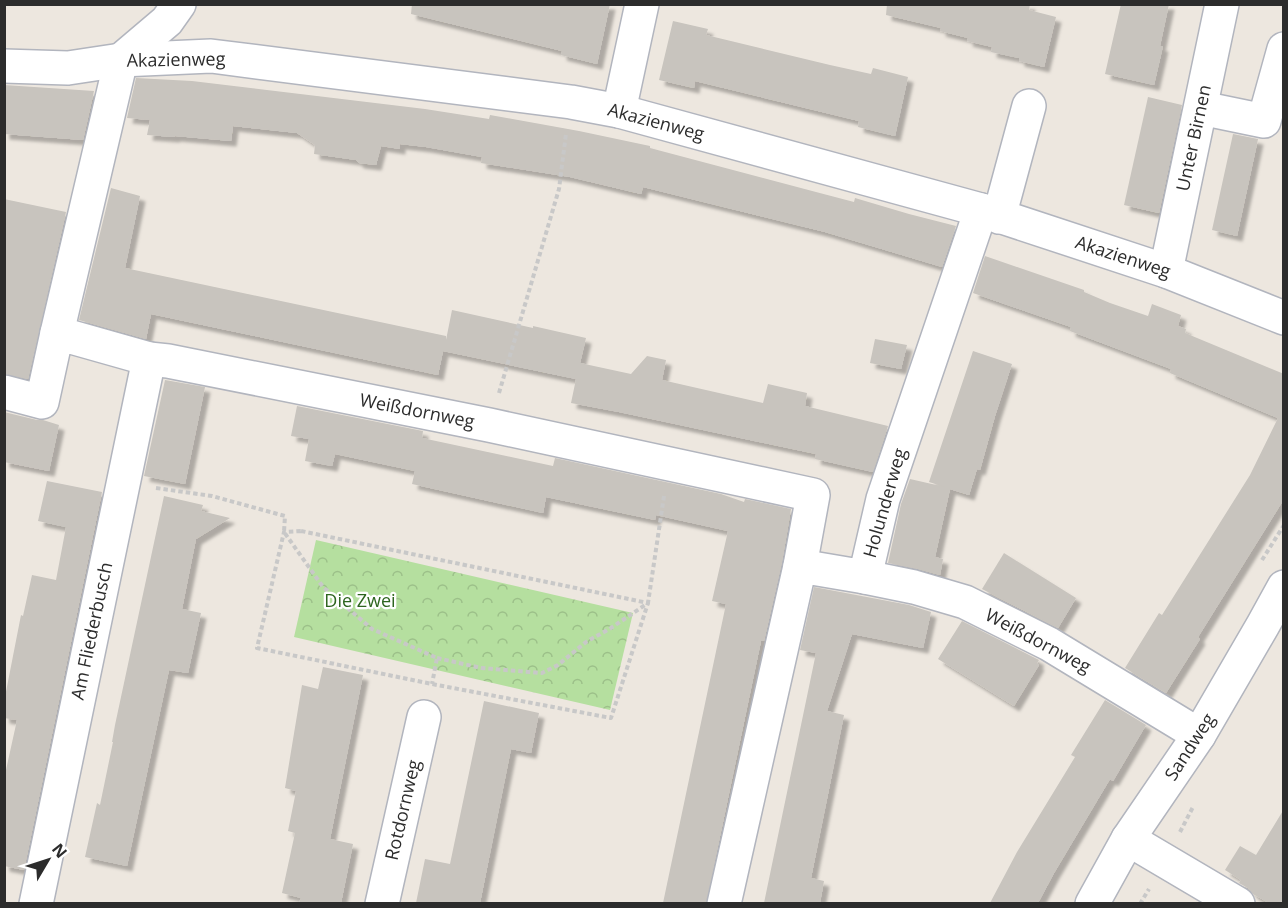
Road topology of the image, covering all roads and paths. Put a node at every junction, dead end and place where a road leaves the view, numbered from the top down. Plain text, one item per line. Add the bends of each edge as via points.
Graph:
1 (179, 4) edge
2 (642, 4) edge
3 (1222, 4) edge
4 (1284, 49) edge
5 (121, 60) junction
6 (4, 66) edge
7 (571, 102) junction
8 (1029, 106) dead end
9 (1200, 108) junction
10 (619, 111) junction
11 (990, 213) junction
12 (1166, 271) junction
13 (1284, 318) edge
14 (57, 333) junction
15 (148, 359) junction
16 (4, 392) edge
17 (489, 426) junction
18 (670, 464) junction
19 (123, 483) junction
20 (284, 532) junction
21 (800, 566) junction
22 (865, 577) junction
23 (1284, 587) edge
24 (648, 603) junction
25 (1274, 631) edge
26 (437, 658) junction
27 (432, 684) junction
28 (424, 717) dead end
29 (1199, 735) junction
30 (1128, 839) junction
31 (36, 903) edge
32 (381, 903) edge
33 (724, 903) edge
34 (1092, 903) edge
35 (1238, 903) edge

1 - 5 street via 167,21
2 - 10 street
3 - 9 street, Unter Birnen
4 - 9 street via 1264,121
5 - 6 street, Akazienweg via 68,68
5 - 7 street, Akazienweg via 211,56
5 - 14 street
7 - 10 street, Akazienweg
7 - 17 path via 559,189
8 - 11 street, Holunderweg
9 - 12 street, Unter Birnen
10 - 11 street, Akazienweg
11 - 12 street, Akazienweg
11 - 22 street, Holunderweg via 883,499
12 - 13 street, Akazienweg
14 - 15 street, Weißdornweg
14 - 16 street via 42,402
15 - 17 street, Weißdornweg
15 - 19 street, Am Fliederbusch
17 - 18 street, Weißdornweg
18 - 21 street, Weißdornweg via 813,495
18 - 24 path
19 - 20 path via 212,496 285,516
19 - 31 street, Am Fliederbusch
20 - 24 path via 302,531
20 - 26 path via 323,587 372,629
20 - 27 path via 257,648
21 - 22 street, Holunderweg
21 - 33 street
22 - 29 street, Weißdornweg via 965,602 1049,644
23 - 25 street, Sandweg
24 - 26 path via 542,673 481,668
24 - 27 path via 611,718
25 - 29 street, Sandweg
26 - 27 path
28 - 32 street, Rotdornweg
29 - 30 street, Sandweg
30 - 34 street, Sandweg
30 - 35 street

